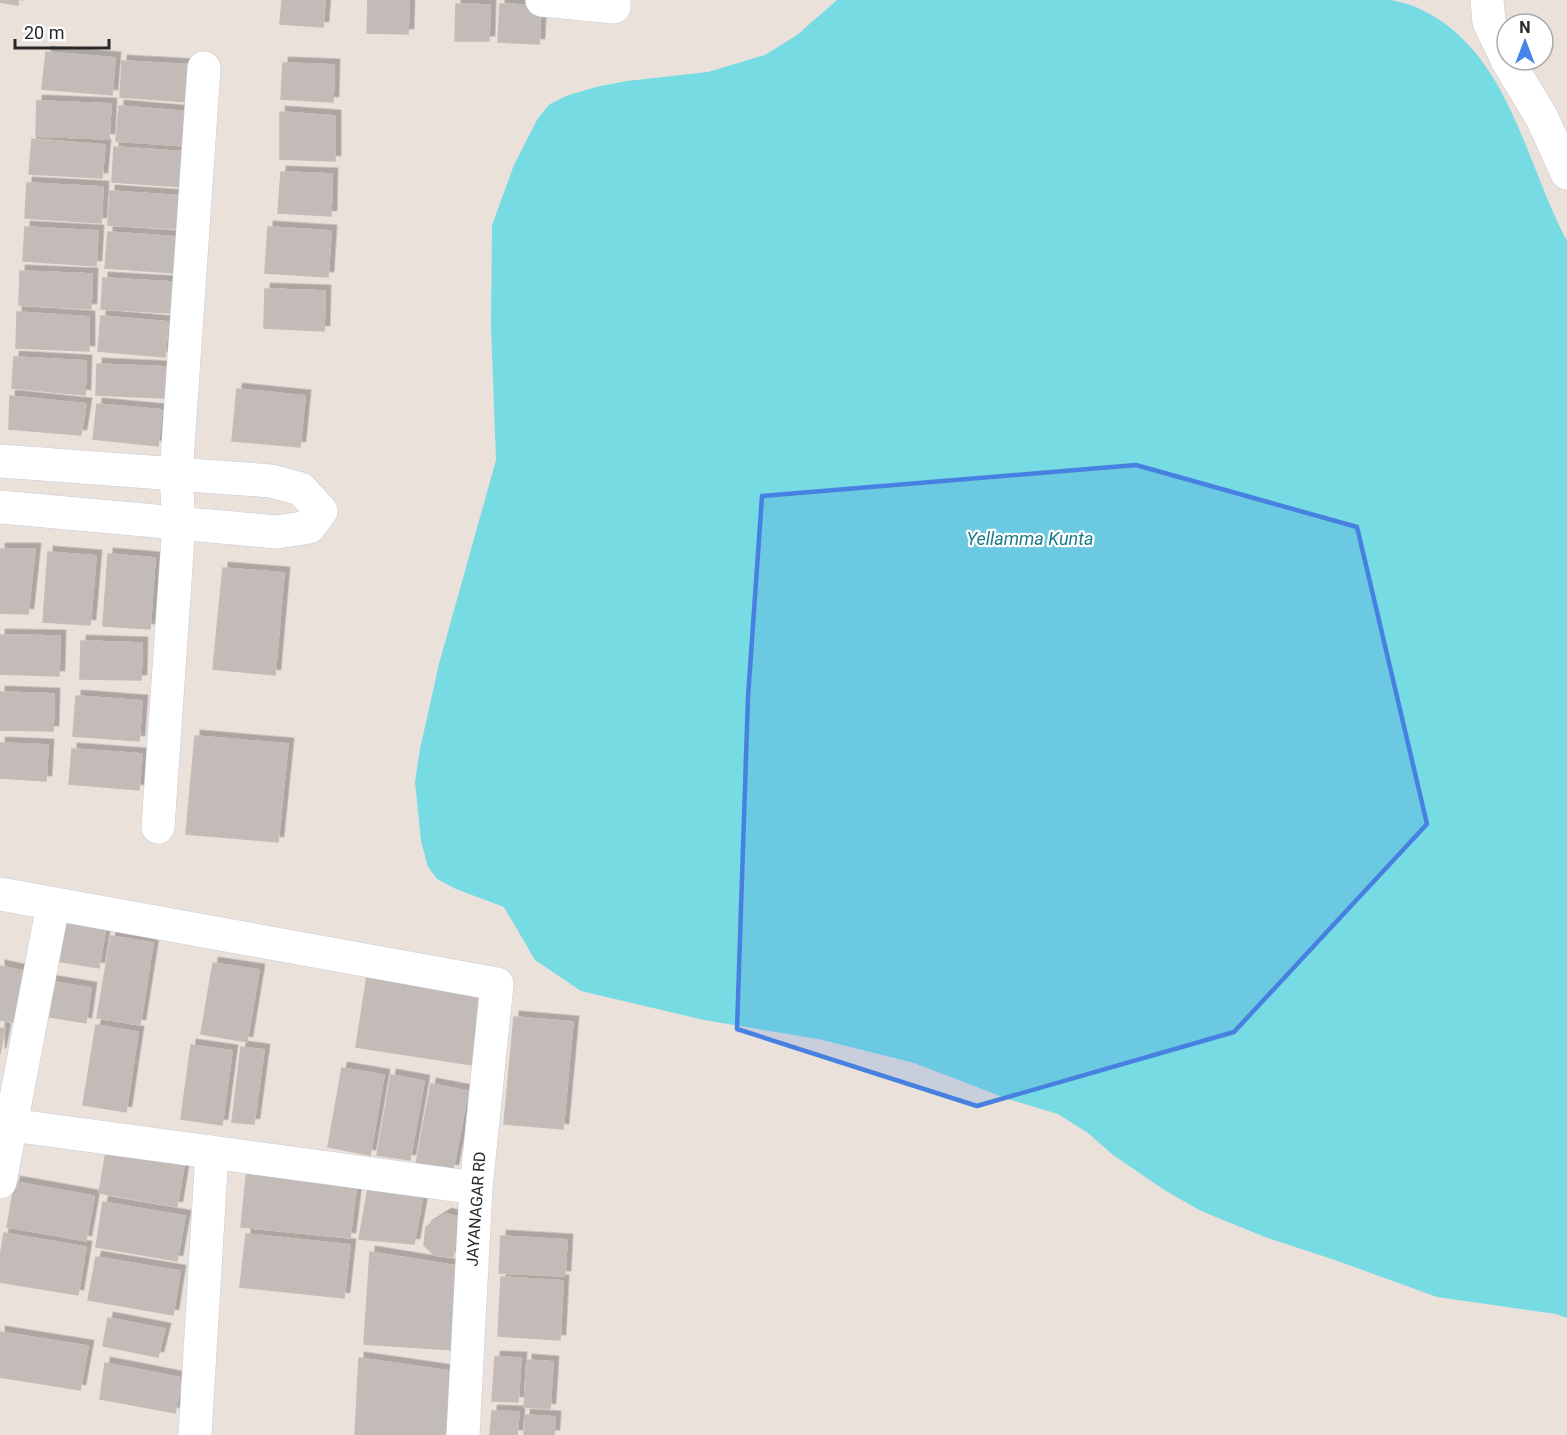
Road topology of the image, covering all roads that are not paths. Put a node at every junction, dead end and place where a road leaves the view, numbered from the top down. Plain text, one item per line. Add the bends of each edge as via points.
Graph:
1 (542, 0) edge
2 (614, 0) edge
3 (1487, 0) edge
4 (1495, 35) edge
5 (204, 68) dead end
6 (1514, 72) edge
7 (1567, 173) edge
8 (0, 461) edge
9 (176, 474) junction
10 (0, 507) edge
11 (179, 524) junction
12 (159, 827) dead end
13 (0, 894) edge
14 (53, 905) junction
15 (11, 1125) junction
16 (212, 1152) junction
17 (0, 1182) edge
18 (476, 1188) junction
19 (195, 1435) edge
20 (463, 1435) edge

1 - 2 street via 614,7
3 - 4 street
5 - 9 street
6 - 7 street via 1542,118
8 - 9 street
9 - 11 street
9 - 11 street via 271,481 301,489 321,511 309,527 277,532
10 - 11 street
11 - 12 street
13 - 14 street
14 - 15 street
14 - 18 street, JAYANAGAR RD via 497,984
15 - 16 street
15 - 17 street
16 - 18 street
16 - 19 street
18 - 20 street, JAYANAGAR RD

